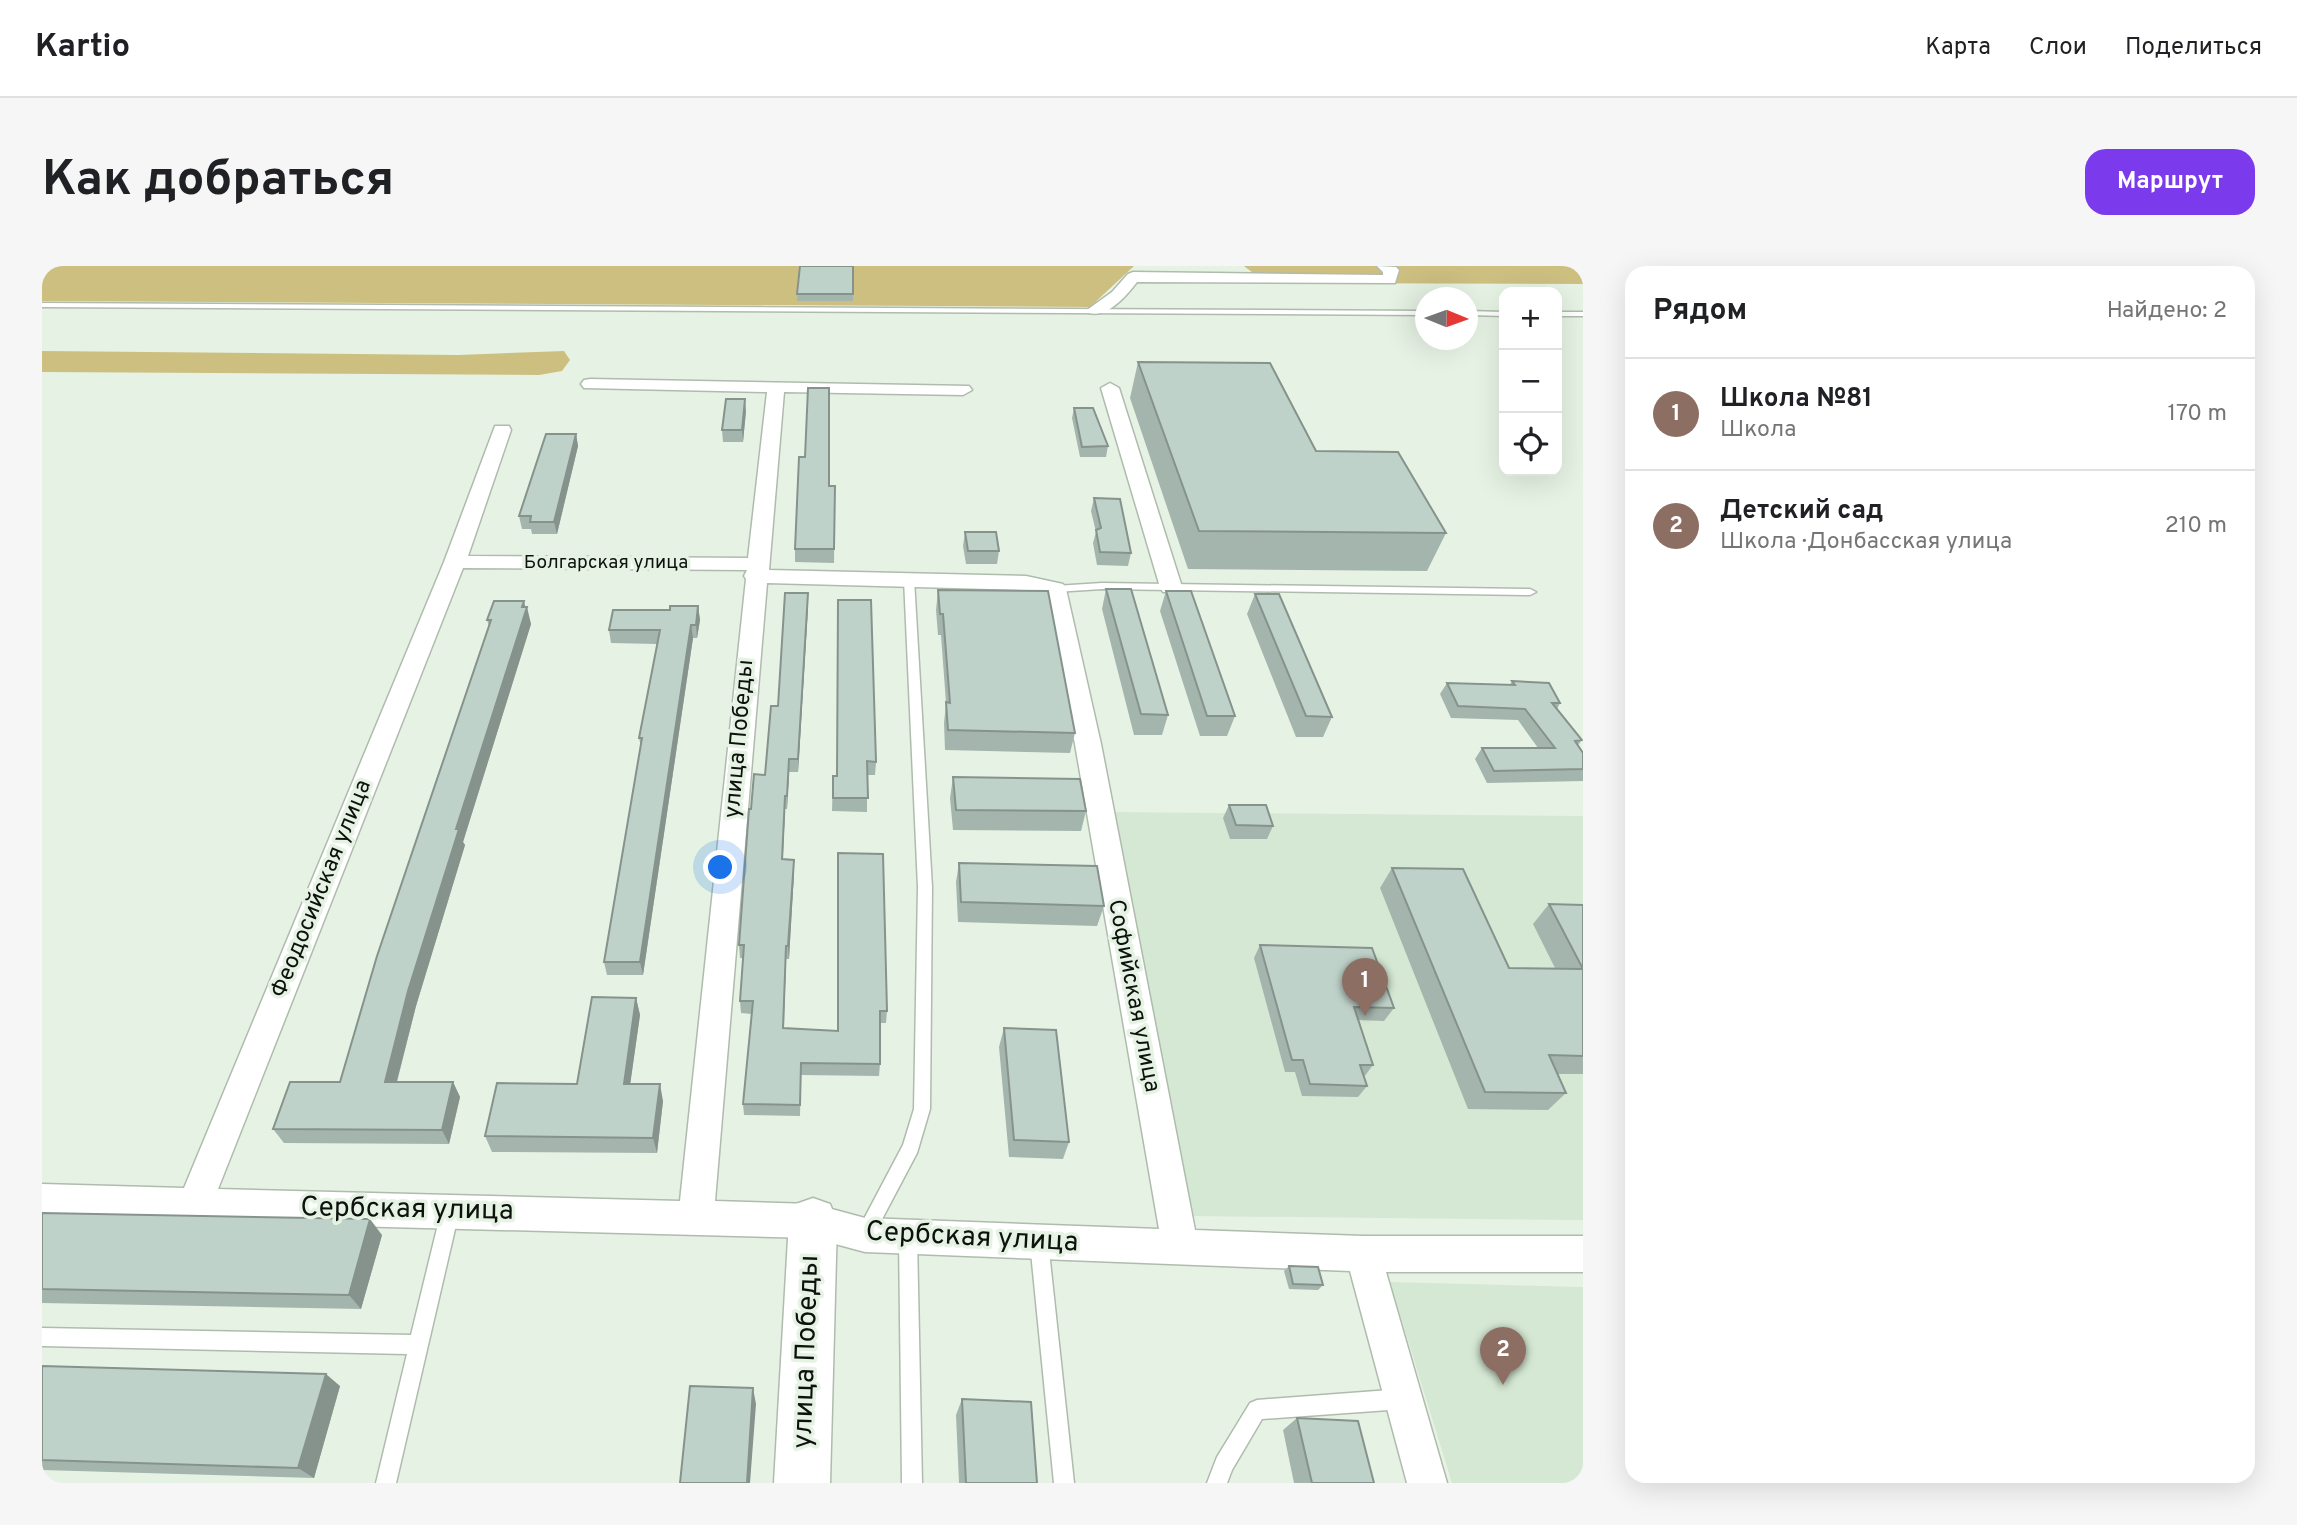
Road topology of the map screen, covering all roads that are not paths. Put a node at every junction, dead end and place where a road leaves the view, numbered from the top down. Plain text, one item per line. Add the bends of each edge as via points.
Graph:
1 (1385, 266) edge
2 (42, 305) edge
3 (1095, 310) junction
4 (1415, 313) edge
5 (1478, 313) edge
6 (1499, 314) edge
7 (1562, 314) edge
8 (1583, 314) edge
9 (590, 384) dead end
10 (776, 387) junction
11 (1110, 388) dead end
12 (963, 390) dead end
13 (502, 430) dead end
14 (455, 562) junction
15 (756, 570) junction
16 (909, 579) junction
17 (1171, 587) junction
18 (1055, 589) junction
19 (1530, 592) dead end
20 (42, 1201) edge
21 (194, 1205) junction
22 (450, 1212) junction
23 (696, 1218) junction
24 (813, 1221) junction
25 (865, 1235) junction
26 (908, 1237) junction
27 (1039, 1242) junction
28 (1180, 1247) junction
29 (1363, 1254) junction
30 (1583, 1254) edge
31 (42, 1337) edge
32 (419, 1345) junction
33 (1404, 1399) junction
34 (386, 1483) edge
35 (802, 1483) edge
36 (912, 1483) edge
37 (1064, 1483) edge
38 (1217, 1483) edge
39 (1427, 1483) edge

1 - 3 street via 1391,270 1390,280 1133,276 1118,295
2 - 3 lane
3 - 4 lane
5 - 6 lane
7 - 8 lane
9 - 10 street
10 - 12 street
10 - 15 street, улица Победы
11 - 17 street
13 - 14 street, Феодосийская улица
14 - 15 street, Болгарская улица
14 - 21 street, Феодосийская улица
15 - 16 street, Болгарская улица
15 - 23 street, улица Победы
16 - 18 street, Болгарская улица via 1026,583
16 - 25 lane via 925,887 922,1109 911,1147
17 - 18 lane
17 - 19 lane
18 - 28 street, Софийская улица
20 - 21 street
21 - 22 street, Сербская улица
22 - 23 street, Сербская улица
22 - 32 lane
23 - 24 street, Сербская улица
24 - 25 street, Сербская улица
24 - 35 street, улица Победы
25 - 26 street, Сербская улица
26 - 27 street, Сербская улица
26 - 36 lane
27 - 28 street, Сербская улица
27 - 37 lane
28 - 29 street, Сербская улица
29 - 30 street, Сербская улица
29 - 33 street
31 - 32 lane
32 - 34 lane
33 - 38 lane via 1257,1410
33 - 39 street

